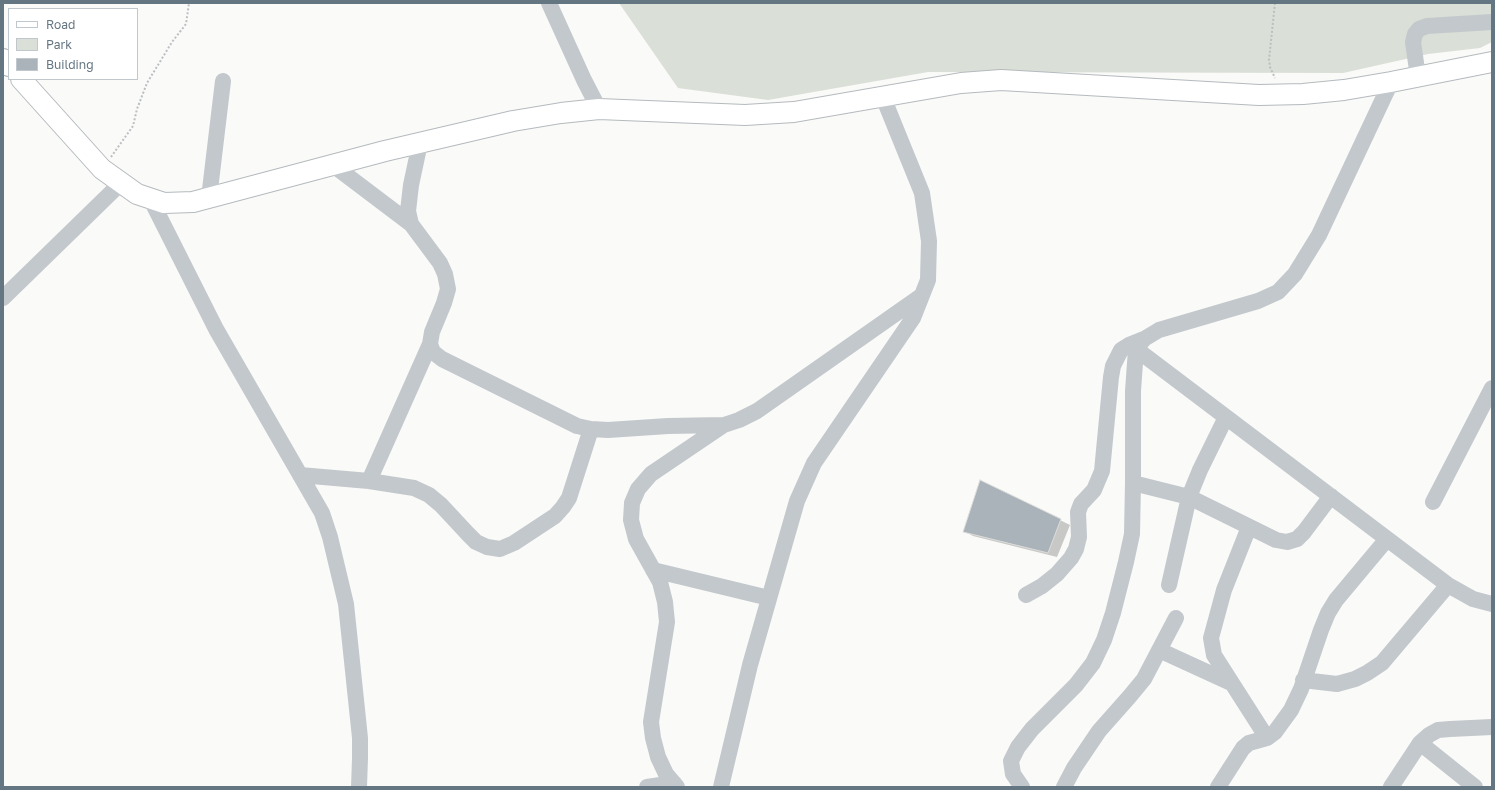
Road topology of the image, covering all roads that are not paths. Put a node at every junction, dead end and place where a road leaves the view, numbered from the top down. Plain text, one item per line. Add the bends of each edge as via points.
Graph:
1 (549, 3) edge
2 (1492, 22) edge
3 (1492, 62) edge
4 (1418, 77) junction
5 (22, 80) edge
6 (224, 81) dead end
7 (1391, 82) junction
8 (883, 97) junction
9 (600, 109) junction
10 (420, 143) junction
11 (333, 165) junction
12 (121, 183) junction
13 (150, 198) junction
14 (209, 198) junction
15 (411, 224) junction
16 (921, 296) junction
17 (3, 298) edge
18 (430, 344) junction
19 (1140, 344) junction
20 (1492, 388) edge
21 (1226, 417) junction
22 (724, 425) junction
23 (591, 429) junction
24 (300, 475) junction
25 (369, 480) junction
26 (1133, 483) junction
27 (1330, 496) junction
28 (1189, 497) junction
29 (1433, 502) dead end
30 (1249, 526) junction
31 (1387, 539) junction
32 (653, 570) junction
33 (1169, 585) dead end
34 (1448, 585) junction
35 (1026, 595) dead end
36 (769, 598) junction
37 (1492, 604) edge
38 (1176, 618) dead end
39 (1159, 650) junction
40 (1303, 680) junction
41 (1231, 683) junction
42 (1492, 727) edge
43 (1267, 738) junction
44 (1420, 743) junction
45 (676, 785) edge
46 (359, 787) edge
47 (647, 787) edge
48 (721, 787) edge
49 (1022, 787) edge
50 (1064, 787) edge
51 (1218, 787) edge
52 (1390, 787) edge
53 (1475, 787) edge

1 - 9 street
2 - 4 street via 1427,26 1419,29 1413,42
3 - 4 main road
4 - 7 main road
5 - 12 main road via 102,169
6 - 14 street
7 - 8 main road via 1303,94 1259,95 1001,80 961,83
7 - 19 street via 1318,235 1295,274 1278,292 1258,301 1159,330
8 - 9 main road via 794,112 744,115
8 - 16 street via 922,193 929,241 928,280
9 - 10 main road via 561,112 513,121
10 - 11 main road
10 - 15 street via 409,199
11 - 14 main road
11 - 15 street
12 - 13 main road via 137,194
12 - 17 street
13 - 14 main road via 164,203 193,202
13 - 24 street via 216,329
15 - 18 street via 440,263 448,289
16 - 22 street via 757,411
16 - 36 street via 913,318 814,463 797,501
18 - 23 street via 433,352 442,359 577,426
18 - 25 street
19 - 21 street
19 - 26 street via 1133,391
19 - 35 street via 1129,345 1122,350 1113,366 1102,471 1094,490 1081,504 1078,512 1079,537 1076,549 1057,574
20 - 29 street
21 - 27 street
21 - 28 street
22 - 23 street
22 - 32 street via 651,474 638,489 632,503 631,520 636,539
23 - 25 street via 569,498 563,507 555,516 514,543 500,549 476,542 441,504 429,495 414,488
24 - 25 street
24 - 46 street via 322,513 346,604 360,738
26 - 28 street
26 - 49 street via 1132,534 1104,640 1089,669 1018,747 1011,761 1013,774
27 - 30 street via 1297,539 1287,542 1276,540
27 - 31 street
28 - 30 street
28 - 33 street
30 - 41 street via 1224,590 1211,638 1214,655
31 - 34 street
31 - 40 street via 1328,613
32 - 36 street
32 - 45 street via 660,582 667,622 651,722 658,757 666,774
34 - 37 street via 1473,599
34 - 40 street via 1382,663 1367,673 1336,684
36 - 48 street
38 - 39 street
39 - 41 street
39 - 50 street via 1144,678 1099,731
40 - 43 street via 1291,710 1275,732
41 - 43 street
42 - 44 street via 1438,730
43 - 51 street via 1249,743
44 - 52 street
44 - 53 street
45 - 47 street

